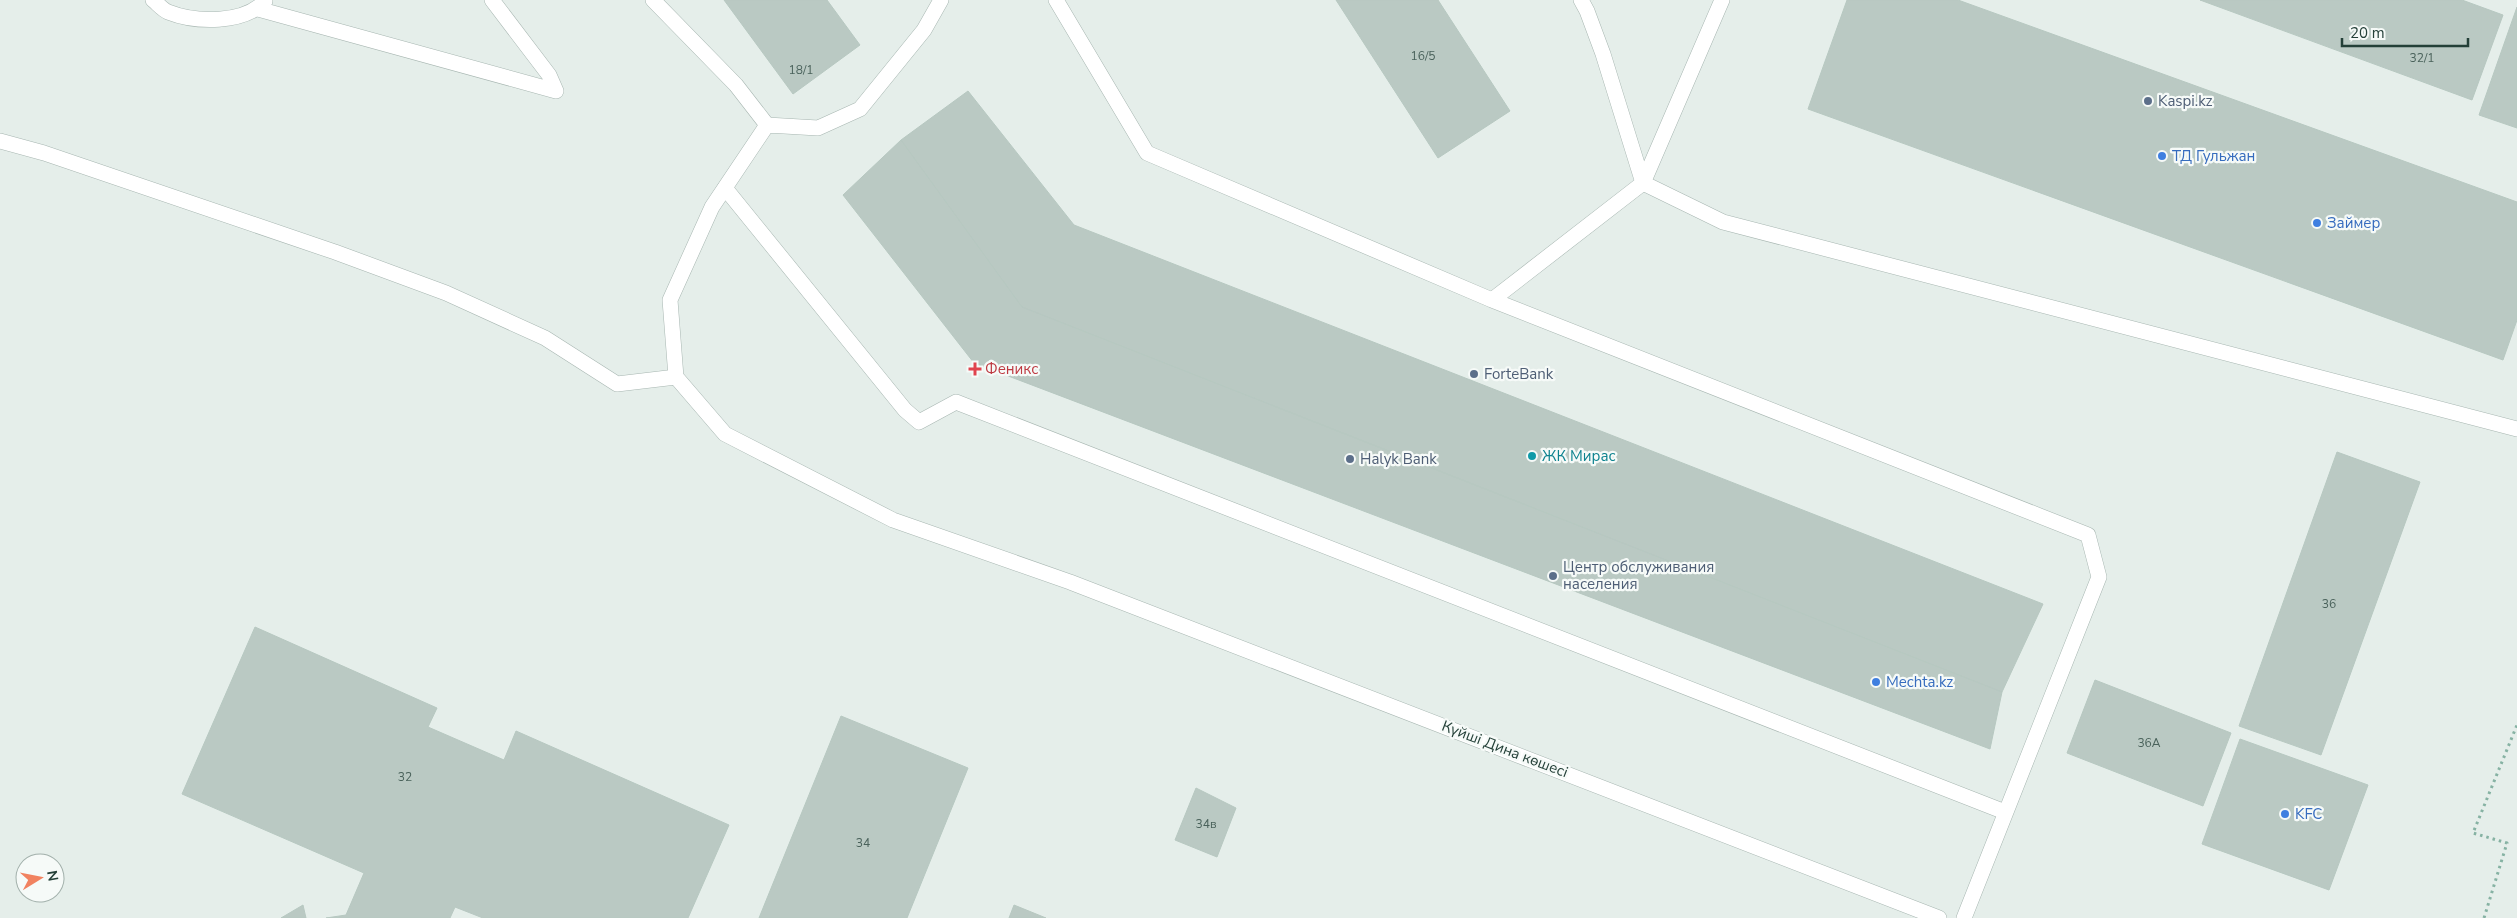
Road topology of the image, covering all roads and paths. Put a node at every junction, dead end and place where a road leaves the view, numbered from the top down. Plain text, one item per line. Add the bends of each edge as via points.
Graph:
1 (153, 0) edge
2 (492, 0) edge
3 (653, 0) edge
4 (941, 0) edge
5 (1056, 0) edge
6 (1581, 0) edge
7 (1722, 0) edge
8 (262, 4) edge
9 (767, 125) junction
10 (0, 141) edge
11 (1643, 183) junction
12 (725, 188) junction
13 (1492, 300) junction
14 (676, 376) junction
15 (2517, 429) edge
16 (2517, 725) edge
17 (2005, 812) junction
18 (1939, 918) edge
19 (1964, 918) edge
20 (2484, 918) edge

1 - 8 street via 167,12 225,20
2 - 8 street via 549,75 556,91
3 - 9 street via 736,85
4 - 9 street via 924,30 860,109 818,128
5 - 13 street via 1147,153
6 - 11 street via 1603,54
7 - 11 street
9 - 12 street
10 - 14 street via 325,248 446,293 545,338 617,384
11 - 13 street
11 - 15 street via 1723,222
12 - 14 street via 712,207 670,300
12 - 17 street via 919,422 956,402
13 - 17 street via 2088,535 2099,577
14 - 18 street, Күйші Дина көшесі via 725,434 894,520 1070,582
16 - 20 path via 2473,833 2507,844
17 - 19 street

